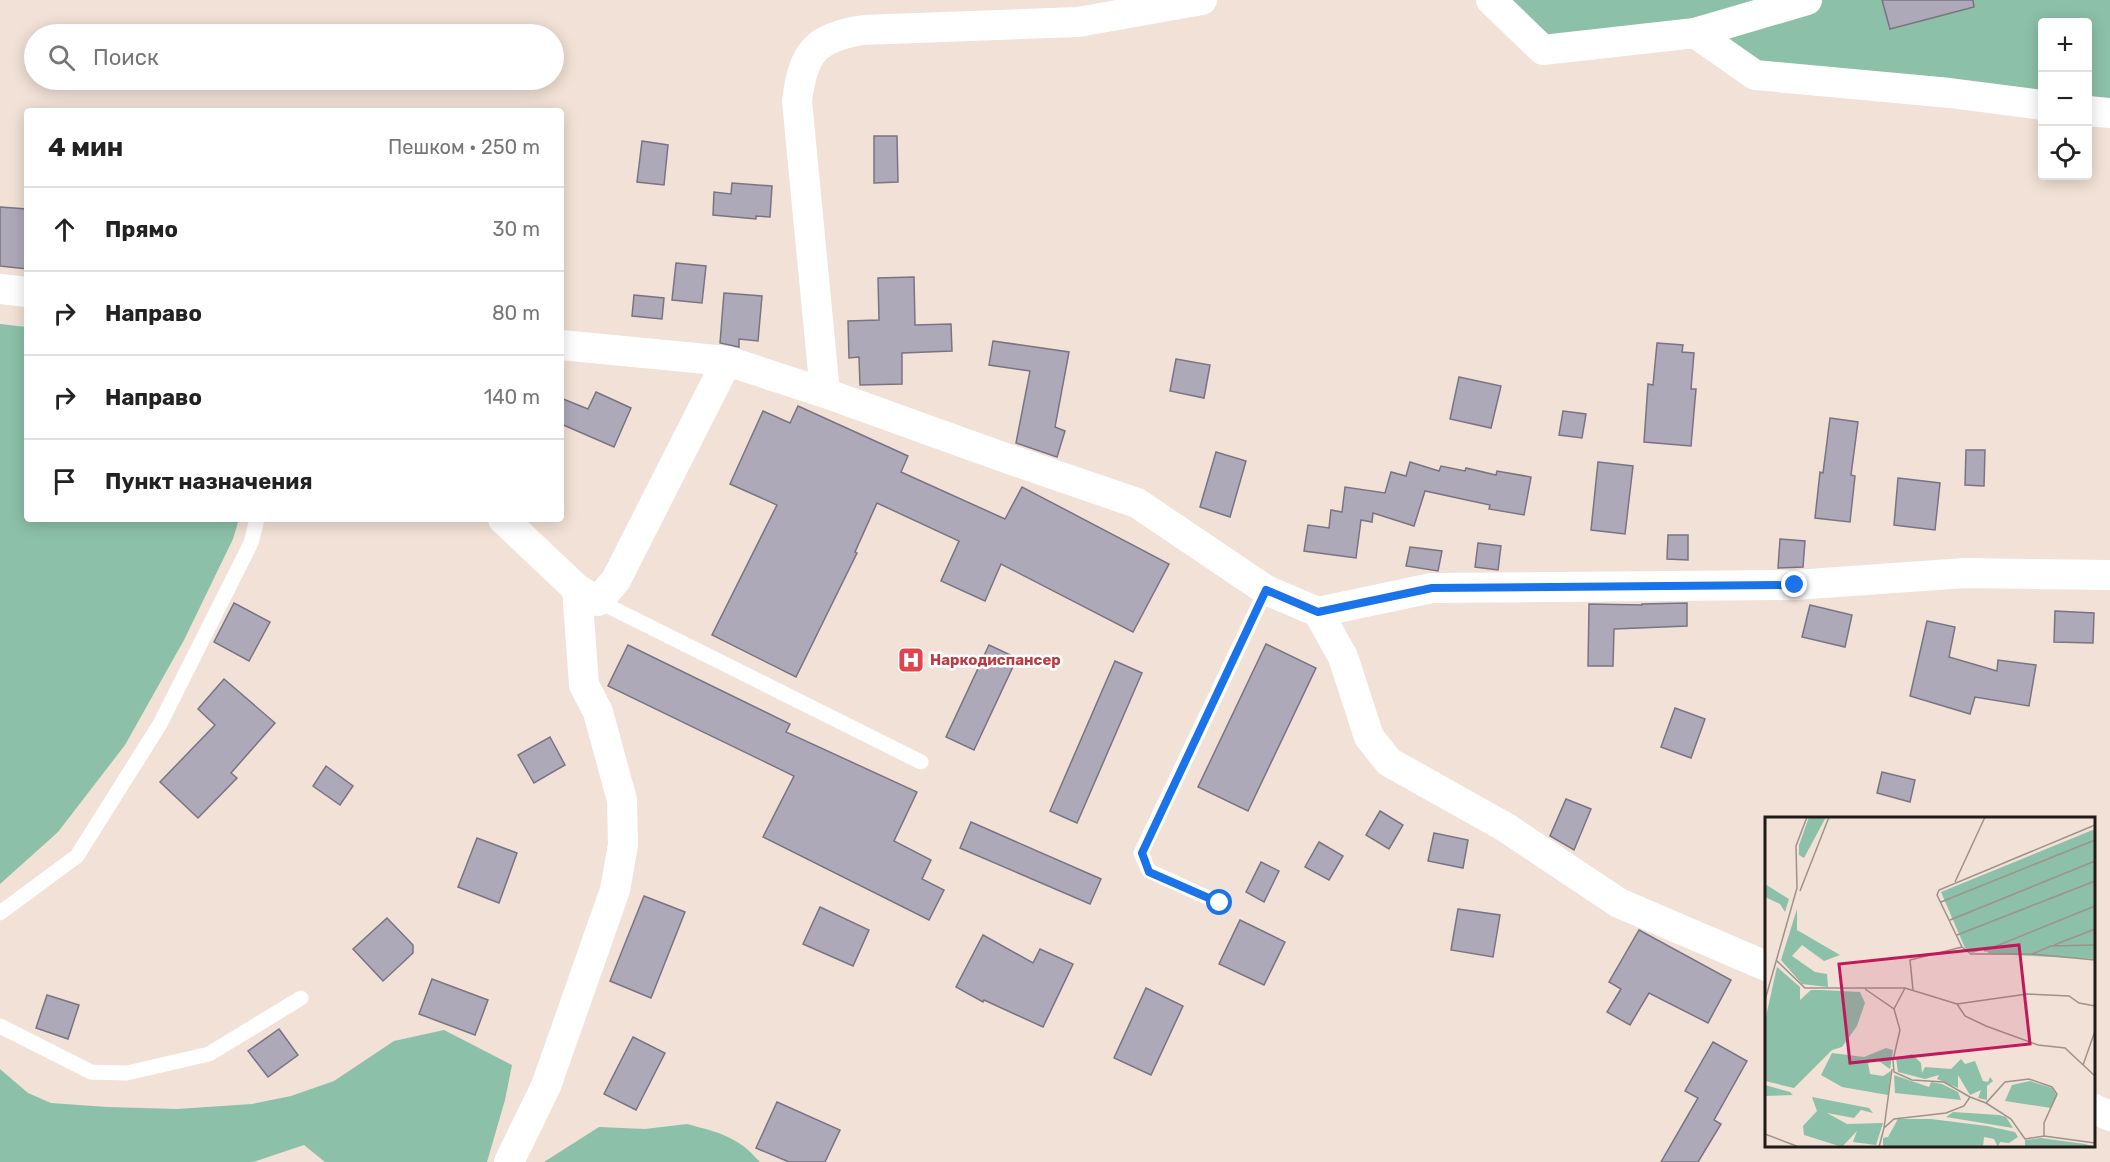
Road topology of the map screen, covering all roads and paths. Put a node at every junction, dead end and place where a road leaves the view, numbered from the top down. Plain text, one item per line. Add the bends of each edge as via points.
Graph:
1 (1202, 0) edge
2 (1491, 0) edge
3 (1807, 0) edge
4 (1695, 33) junction
5 (2038, 104) edge
6 (2092, 112) edge
7 (2110, 114) edge
8 (0, 289) edge
9 (24, 292) edge
10 (564, 345) edge
11 (727, 361) junction
12 (825, 393) junction
13 (256, 522) edge
14 (506, 522) edge
15 (2110, 575) edge
16 (1266, 590) junction
17 (588, 595) junction
18 (1318, 612) junction
19 (921, 762) dead end
20 (1220, 903) dead end
21 (0, 913) edge
22 (1765, 965) edge
23 (301, 998) dead end
24 (0, 1026) edge
25 (2095, 1109) edge
26 (2110, 1116) edge
27 (508, 1162) edge

1 - 12 street via 1078,22 863,30 823,42 808,56 800,75 797,101
2 - 4 street via 1543,50
3 - 4 street
4 - 5 street via 1755,75
6 - 7 street
8 - 9 street
10 - 11 street
11 - 12 street
11 - 17 street via 616,580
12 - 16 street via 1137,503
13 - 21 lane via 251,543 160,724 77,856
14 - 17 street
15 - 18 street via 1965,573 1795,585 1432,588
16 - 18 street
16 - 20 lane via 1142,853 1149,872
17 - 19 lane
17 - 27 street via 584,685 598,712 622,800 623,845 615,890 546,1086
18 - 22 street via 1343,657 1369,737 1389,762 1505,827 1619,903
23 - 24 lane via 209,1054 128,1073 91,1072
25 - 26 street

